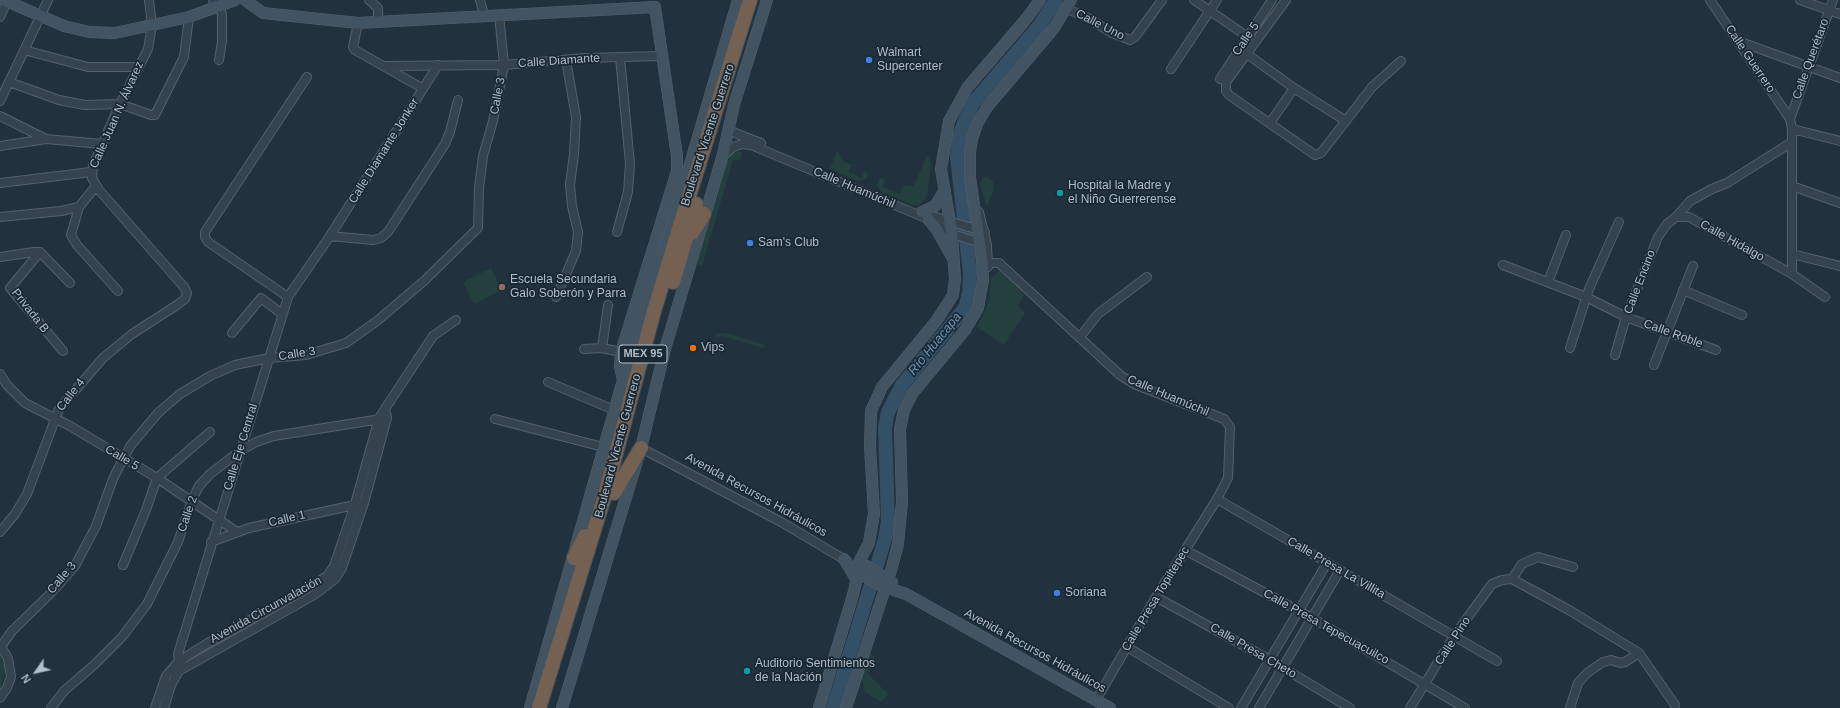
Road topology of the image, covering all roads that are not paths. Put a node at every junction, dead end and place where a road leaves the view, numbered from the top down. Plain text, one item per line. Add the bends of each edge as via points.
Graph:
1 (48, 0) edge
2 (149, 0) edge
3 (235, 0) edge
4 (245, 0) edge
5 (369, 0) edge
6 (480, 0) edge
7 (738, 0) edge
8 (750, 0) edge
9 (758, 0) edge
10 (767, 0) edge
11 (1040, 0) edge
12 (1162, 0) edge
13 (1194, 0) edge
14 (1217, 0) edge
15 (1272, 0) edge
16 (1286, 0) edge
17 (1710, 0) edge
18 (1800, 0) edge
19 (1833, 0) edge
20 (6, 1) edge
21 (216, 3) edge
22 (657, 4) edge
23 (1069, 4) edge
24 (1829, 10) junction
25 (1210, 11) junction
26 (1840, 14) edge
27 (484, 15) junction
28 (499, 15) junction
29 (41, 16) junction
30 (189, 16) junction
31 (0, 17) edge
32 (378, 21) junction
33 (358, 23) junction
34 (152, 25) junction
35 (1248, 37) junction
36 (1738, 41) junction
37 (24, 50) junction
38 (1247, 54) junction
39 (661, 56) junction
40 (620, 57) junction
41 (219, 60) dead end
42 (566, 60) junction
43 (1401, 61) dead end
44 (438, 65) junction
45 (504, 65) junction
46 (384, 66) junction
47 (138, 67) junction
48 (1808, 67) junction
49 (1171, 69) dead end
50 (307, 77) dead end
51 (1840, 78) edge
52 (1220, 79) dead end
53 (9, 82) junction
54 (422, 88) junction
55 (1294, 88) junction
56 (458, 100) dead end
57 (0, 102) edge
58 (120, 104) junction
59 (0, 116) edge
60 (1790, 118) junction
61 (1346, 121) junction
62 (1270, 123) junction
63 (1792, 128) junction
64 (729, 129) junction
65 (46, 139) junction
66 (1840, 141) edge
67 (1792, 142) junction
68 (102, 144) junction
69 (0, 146) edge
70 (722, 158) junction
71 (91, 172) junction
72 (0, 183) edge
73 (96, 186) junction
74 (1792, 186) junction
75 (945, 190) junction
76 (1840, 203) edge
77 (79, 206) junction
78 (704, 214) junction
79 (925, 216) junction
80 (1676, 217) junction
81 (0, 218) edge
82 (950, 222) junction
83 (1620, 222) dead end
84 (981, 231) junction
85 (617, 232) dead end
86 (952, 234) junction
87 (1566, 235) dead end
88 (330, 236) junction
89 (686, 241) junction
90 (983, 244) junction
91 (40, 252) junction
92 (1792, 254) junction
93 (0, 257) edge
94 (954, 261) junction
95 (988, 263) junction
96 (1503, 265) dead end
97 (1693, 266) dead end
98 (1840, 266) edge
99 (1792, 274) junction
100 (1147, 277) dead end
101 (1548, 282) junction
102 (70, 283) dead end
103 (1683, 290) junction
104 (118, 291) dead end
105 (187, 294) joint
106 (288, 297) junction
107 (556, 297) dead end
108 (1825, 297) dead end
109 (1586, 298) junction
110 (608, 305) dead end
111 (978, 308) junction
112 (282, 314) junction
113 (1742, 315) dead end
114 (1626, 317) junction
115 (456, 320) dead end
116 (1667, 332) junction
117 (232, 333) dead end
118 (1080, 337) junction
119 (602, 348) junction
120 (1570, 348) dead end
121 (584, 349) dead end
122 (1716, 350) dead end
123 (63, 351) dead end
124 (621, 352) junction
125 (1615, 355) dead end
126 (269, 358) junction
127 (1654, 365) dead end
128 (0, 374) edge
129 (623, 380) junction
130 (548, 382) dead end
131 (4, 387) edge
132 (614, 410) junction
133 (54, 418) junction
134 (383, 418) junction
135 (495, 419) dead end
136 (1224, 419) joint
137 (210, 432) dead end
138 (603, 447) junction
139 (641, 448) junction
140 (240, 451) junction
141 (123, 458) junction
142 (157, 478) junction
143 (609, 495) junction
144 (1217, 499) junction
145 (192, 500) junction
146 (364, 503) junction
147 (355, 504) junction
148 (219, 519) junction
149 (0, 532) edge
150 (238, 532) junction
151 (211, 542) junction
152 (1185, 550) junction
153 (574, 558) junction
154 (844, 559) junction
155 (1327, 563) junction
156 (123, 565) dead end
157 (892, 567) junction
158 (1573, 567) dead end
159 (1340, 570) junction
160 (861, 572) junction
161 (1512, 579) junction
162 (885, 582) junction
163 (906, 594) junction
164 (1156, 596) junction
165 (877, 611) junction
166 (1299, 612) junction
167 (1312, 618) junction
168 (1454, 636) junction
169 (0, 646) edge
170 (1127, 647) junction
171 (1639, 653) junction
172 (1270, 660) junction
173 (1497, 661) dead end
174 (179, 666) junction
175 (1282, 668) junction
176 (1425, 683) junction
177 (0, 698) edge
178 (1096, 700) junction
179 (1675, 705) dead end
180 (51, 708) edge
181 (155, 708) edge
182 (164, 708) edge
183 (530, 708) edge
184 (539, 708) edge
185 (547, 708) edge
186 (562, 708) edge
187 (819, 708) edge
188 (846, 708) edge
189 (1110, 708) edge
190 (1229, 708) edge
191 (1241, 708) edge
192 (1260, 708) edge
193 (1350, 708) edge
194 (1410, 708) edge
195 (1465, 708) edge
196 (1570, 708) edge

1 - 29 street
2 - 34 street, Calle Juan N. Álvarez
3 - 21 main road
4 - 33 main road via 264,13
5 - 32 street via 378,8
6 - 27 street
7 - 129 main road, Boulevard Vicente Guerrero via 672,226
8 - 143 highway, Boulevard Vicente Guerrero / MEX 95 via 657,304
9 - 89 highway, Boulevard Vicente Guerrero / MEX 95
10 - 64 main road, Boulevard Vicente Guerrero
11 - 75 main road via 967,88 951,115 941,169
12 - 23 street, Calle Uno via 1135,37 1130,40 1112,33
13 - 25 street
14 - 25 street
15 - 35 street, Calle 5
16 - 38 street
17 - 36 street, Calle Guerrero
18 - 24 street
19 - 24 street, Calle Querétaro
20 - 29 main road
20 - 31 street
21 - 30 main road
21 - 41 street via 222,14
22 - 28 main road via 551,14
22 - 39 main road
23 - 84 main road via 1050,34 996,95 977,124 970,152 971,186
24 - 26 street
24 - 48 street, Calle Querétaro
25 - 35 street
25 - 49 street
27 - 28 main road
27 - 32 main road
28 - 45 street, Calle 3
29 - 34 main road via 64,26 89,32 115,33
29 - 37 street
30 - 34 main road
30 - 58 street via 184,57 158,112 151,116
32 - 33 main road
33 - 46 street via 353,47
34 - 47 street, Calle Juan N. Álvarez via 148,49
35 - 52 street, Calle 5
36 - 48 street
36 - 60 street, Calle Guerrero
37 - 47 street via 88,67
37 - 53 street
38 - 55 street
38 - 62 street via 1226,82 1226,91
39 - 40 street, Calle Diamante
39 - 124 main road via 677,156 677,171
40 - 42 street, Calle Diamante
40 - 85 street via 630,164 628,192
42 - 45 street, Calle Diamante
42 - 107 street via 576,117 570,185 578,232 576,251
43 - 61 street via 1372,87
44 - 45 street, Calle Diamante
44 - 46 street, Calle Diamante
44 - 54 street, Calle Diamante Jonker
45 - 126 street, Calle 3 via 483,156 478,228 389,311 346,343 306,355
46 - 54 street
47 - 58 street, Calle Juan N. Álvarez
48 - 51 street
48 - 60 street, Calle Querétaro
50 - 106 street via 205,232 208,242
53 - 57 street
53 - 58 street via 59,100 85,105
54 - 88 street, Calle Diamante Jonker
55 - 61 street
55 - 62 street
56 - 88 street via 445,144 388,232 373,240
58 - 68 street, Calle Juan N. Álvarez
59 - 65 street
60 - 63 street
61 - 62 street via 1319,155
63 - 66 street
63 - 67 street
64 - 70 main road, Boulevard Vicente Guerrero
64 - 79 street, Calle Huamúchil
65 - 68 street
65 - 69 street
67 - 74 street
67 - 80 street via 1727,183 1690,201
68 - 71 street, Calle Juan N. Álvarez
70 - 78 main road, Boulevard Vicente Guerrero
70 - 79 street, Calle Huamúchil via 733,147 751,145
71 - 72 street
71 - 73 street, Calle Juan N. Álvarez
73 - 77 street
73 - 105 street, Calle Juan N. Álvarez via 184,287
74 - 76 street
74 - 92 street
75 - 79 main road
75 - 82 main road
77 - 81 street via 61,212
77 - 104 street via 71,235
78 - 89 highway
78 - 139 main road, Boulevard Vicente Guerrero via 665,349
79 - 82 street, Calle Huamúchil
79 - 86 street, Calle Huamúchil
79 - 94 main road via 937,230
80 - 99 street, Calle Hidalgo via 1689,217
80 - 114 street, Calle Encino via 1667,224 1658,237
82 - 84 street, Calle Huamúchil
82 - 86 main road
83 - 109 street
84 - 90 main road
86 - 90 street, Calle Huamúchil
86 - 94 main road
87 - 101 street
88 - 106 street, Calle Eje Central
89 - 143 highway, Boulevard Vicente Guerrero / MEX 95
90 - 95 street
90 - 111 main road via 983,280
91 - 93 street
91 - 102 street
91 - 123 street, Privada B via 10,288
92 - 98 street
92 - 99 street
94 - 160 main road via 953,295 946,308 888,378 876,398 872,411 870,446 874,514
95 - 111 street via 987,282
95 - 118 street, Calle Huamúchil via 999,263
96 - 101 street, Calle Roble
97 - 103 street
99 - 108 street, Calle Hidalgo
100 - 118 street via 1098,314
101 - 109 street, Calle Roble
103 - 113 street
103 - 116 street
105 - 133 street, Calle 4 via 177,305 132,334 103,358
106 - 112 street, Calle Eje Central
109 - 114 street, Calle Roble
109 - 120 street
110 - 119 street
111 - 157 main road via 965,330 912,394 904,410 900,429 901,523
112 - 117 street via 261,298
112 - 126 street, Calle Eje Central
114 - 116 street, Calle Roble
114 - 125 street, Calle Encino
115 - 134 street, Avenida Circunvalación via 433,336 385,406
116 - 122 street, Calle Roble
116 - 127 street
118 - 136 street, Calle Huamúchil via 1120,375 1134,384
119 - 121 street
119 - 124 street
124 - 129 main road
126 - 140 street, Calle Eje Central
126 - 141 street, Calle 3 via 235,365 180,394 158,413
128 - 131 street, Calle 5
129 - 132 main road, Boulevard Vicente Guerrero
130 - 132 street
131 - 133 street, Calle 5 via 25,403
132 - 138 main road, Boulevard Vicente Guerrero
133 - 141 street, Calle 5
133 - 149 street, Calle 4 via 27,494
134 - 140 street, Calle 2 via 274,436
134 - 146 street, Avenida Circunvalación
134 - 147 street, Avenida Circunvalación
135 - 138 street
136 - 144 street, Calle Presa Topiltepec via 1230,427 1228,478
137 - 142 street
138 - 153 main road, Boulevard Vicente Guerrero
139 - 143 highway
139 - 154 street, Avenida Recursos Hidráulicos via 783,523
139 - 186 main road, Boulevard Vicente Guerrero
140 - 145 street, Calle 2 via 199,486
140 - 148 street, Calle Eje Central
141 - 142 street, Calle 5
141 - 169 street, Calle 3 via 96,526 75,566
142 - 145 street, Calle 5
142 - 156 street
143 - 153 highway
143 - 184 highway, Boulevard Vicente Guerrero / MEX 95
143 - 185 highway, Boulevard Vicente Guerrero / MEX 95
144 - 152 street, Calle Presa Topiltepec
144 - 155 street, Calle Presa La Villita
145 - 148 street, Calle 5
145 - 180 street, Calle 2 via 178,542 147,604 122,638 64,691
146 - 147 street, Calle 1
146 - 174 street, Avenida Circunvalación via 336,579 314,595
147 - 150 street, Calle 1
147 - 174 street, Avenida Circunvalación via 334,566 327,576
148 - 150 street, Calle 5
148 - 151 street, Calle Eje Central
150 - 151 street, Calle 1
151 - 174 street, Calle Eje Central via 178,654
152 - 164 street, Calle Presa Topiltepec
152 - 166 street, Calle Presa Tepecuacuilco
153 - 183 main road, Boulevard Vicente Guerrero
154 - 160 street, Avenida Recursos Hidráulicos
154 - 160 main road via 852,570
155 - 159 street, Calle Presa La Villita
155 - 166 street
157 - 162 main road
157 - 163 main road via 896,580
158 - 161 street via 1538,557 1522,564
159 - 167 street
159 - 168 street, Calle Presa La Villita
160 - 162 main road, Avenida Recursos Hidráulicos
160 - 187 main road
161 - 168 street, Calle Pino via 1492,584
161 - 171 street
162 - 163 main road, Avenida Recursos Hidráulicos
162 - 165 main road
163 - 165 main road via 890,599
163 - 178 main road, Avenida Recursos Hidráulicos
164 - 170 street, Calle Presa Topiltepec
164 - 172 street, Calle Presa Cheto
165 - 188 main road
166 - 167 street, Calle Presa Tepecuacuilco
166 - 172 street
167 - 175 street
167 - 176 street, Calle Presa Tepecuacuilco
168 - 173 street, Calle Presa La Villita
168 - 176 street, Calle Pino
169 - 177 street via 8,658 11,677
170 - 178 street, Calle Presa Topiltepec
170 - 190 street
171 - 179 street
171 - 196 street via 1625,662 1603,662 1587,673 1578,683
172 - 175 street, Calle Presa Cheto
172 - 191 street
174 - 181 street, Avenida Circunvalación via 166,676
174 - 182 street
175 - 192 street
175 - 193 street, Calle Presa Cheto
176 - 194 street, Calle Pino
176 - 195 street, Calle Presa Tepecuacuilco
178 - 189 main road, Avenida Recursos Hidráulicos

